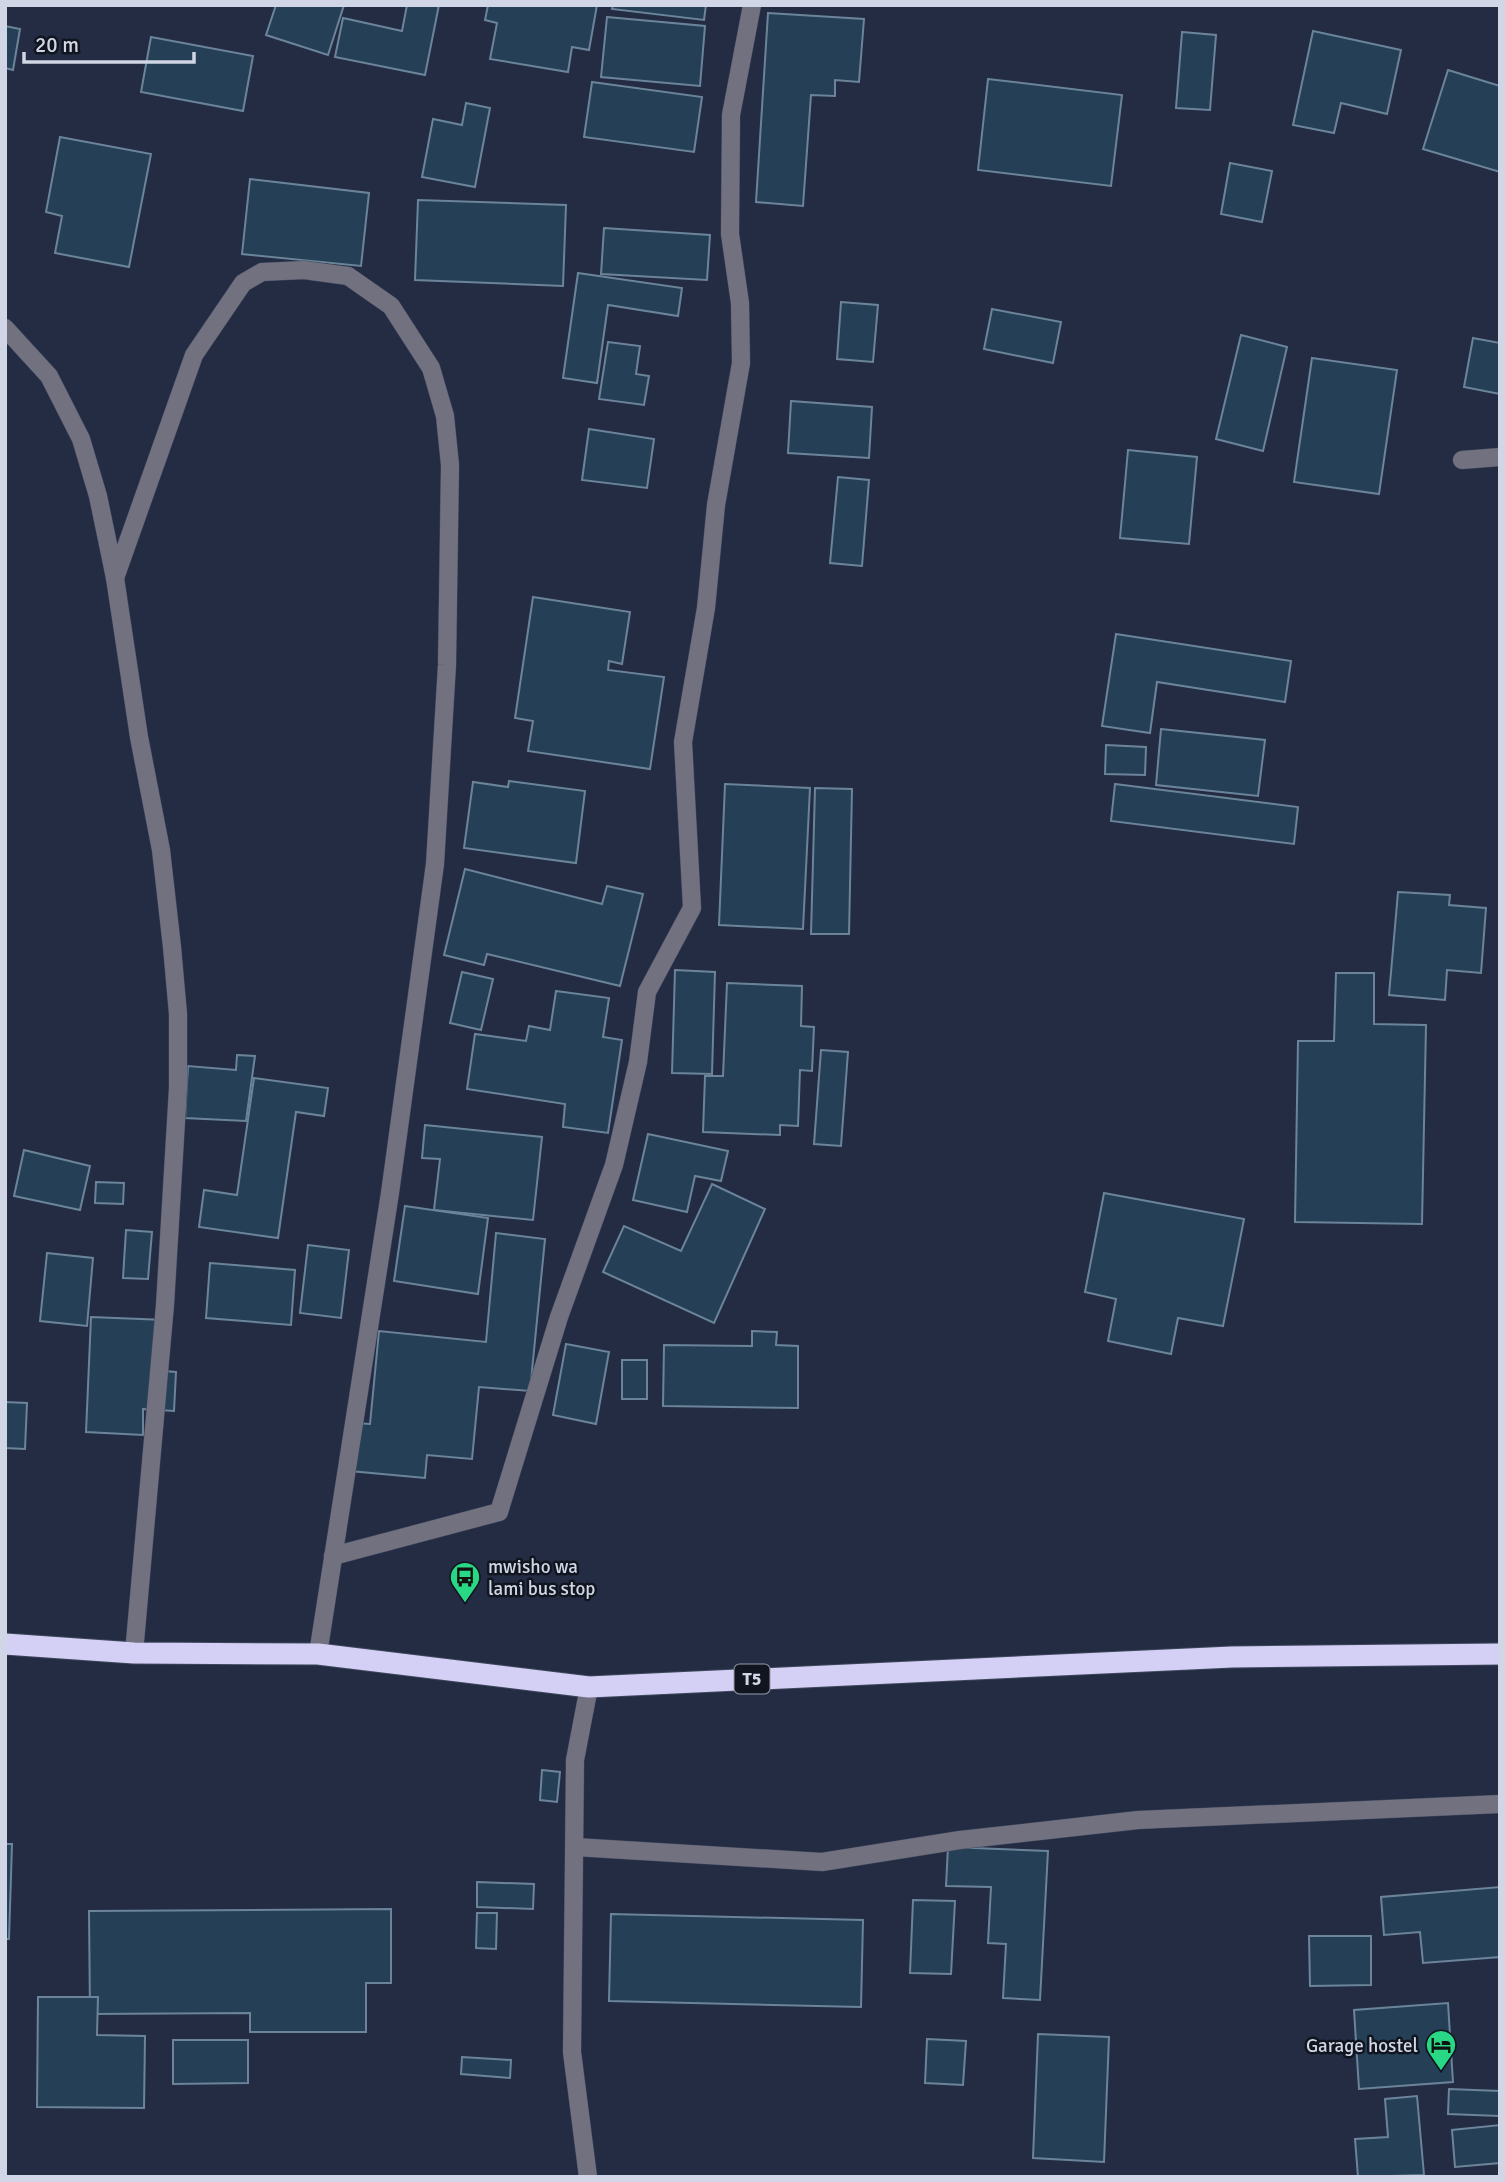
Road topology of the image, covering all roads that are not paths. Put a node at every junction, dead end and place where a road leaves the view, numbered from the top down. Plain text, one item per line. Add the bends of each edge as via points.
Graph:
1 (751, 5) edge
2 (5, 328) edge
3 (1500, 457) edge
4 (1462, 460) dead end
5 (115, 578) junction
6 (333, 1556) junction
7 (5, 1644) edge
8 (134, 1653) junction
9 (318, 1654) junction
10 (1500, 1654) edge
11 (589, 1687) junction
12 (1500, 1804) edge
13 (575, 1847) junction
14 (588, 2177) edge

1 - 6 street via 731,115 730,234 740,303 741,363 683,742 692,908 647,992 638,1062 614,1165 559,1317 499,1512
2 - 5 street via 49,376 81,439
3 - 4 street
5 - 6 street via 194,355 243,283 262,272 304,270 348,276 391,306 431,368 445,416 450,465 447,665 435,864
5 - 8 street via 161,850 178,1014 165,1305
6 - 9 street
7 - 8 highway, T5
8 - 9 highway, T5
9 - 11 highway, T5
10 - 11 highway, T5 via 1232,1657
11 - 13 street via 575,1760
12 - 13 street via 1138,1820 960,1840 822,1862
13 - 14 street via 572,2052

